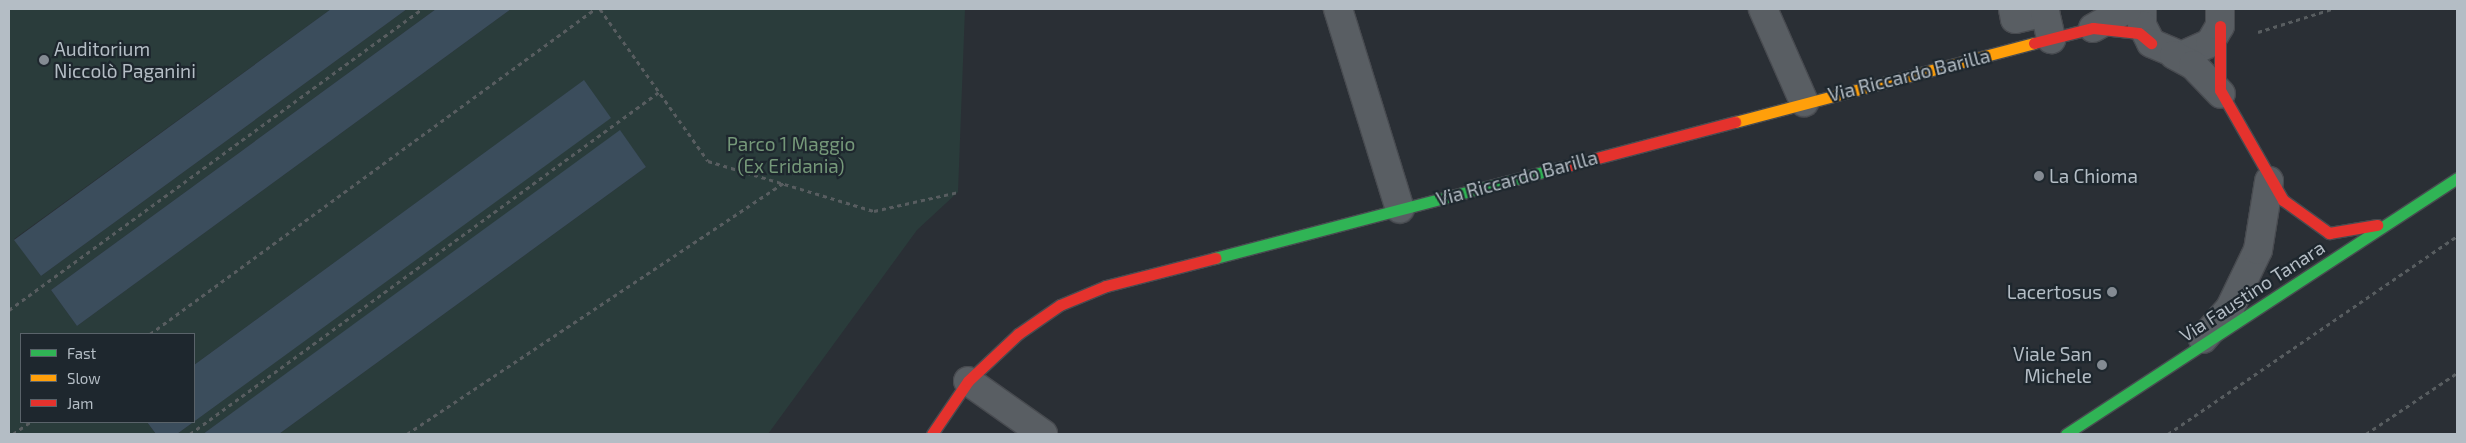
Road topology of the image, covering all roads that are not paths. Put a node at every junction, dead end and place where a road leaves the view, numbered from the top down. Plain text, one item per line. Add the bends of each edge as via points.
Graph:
1 (1338, 9) edge
2 (1763, 9) edge
3 (2013, 9) edge
4 (2127, 9) edge
5 (2142, 9) edge
6 (2220, 17) edge
7 (2093, 28) junction
8 (2050, 39) junction
9 (2163, 49) junction
10 (2221, 94) junction
11 (1804, 102) junction
12 (2457, 178) edge
13 (2269, 181) junction
14 (1400, 209) junction
15 (2386, 224) junction
16 (2194, 349) junction
17 (968, 381) junction
18 (932, 434) edge
19 (1043, 434) edge
20 (2066, 434) edge

1 - 14 street
2 - 11 street
3 - 8 street via 2015,19 2046,12
4 - 7 street, Via Riccardo Barilla
5 - 9 street via 2142,26
6 - 9 street via 2206,47
6 - 10 street
7 - 8 street, Via Riccardo Barilla
7 - 9 street, Via Riccardo Barilla via 2138,33
8 - 11 street, Via Riccardo Barilla
9 - 10 street via 2190,63
10 - 13 street
11 - 14 street, Via Riccardo Barilla
12 - 15 street, Via Faustino Tanara
13 - 15 street via 2283,200 2329,233
13 - 16 street via 2258,250 2230,308
14 - 17 street, Via Riccardo Barilla via 1082,295 1025,329
15 - 16 street, Via Faustino Tanara
16 - 20 street, Via Faustino Tanara
17 - 18 street, Via Riccardo Barilla
17 - 19 street

